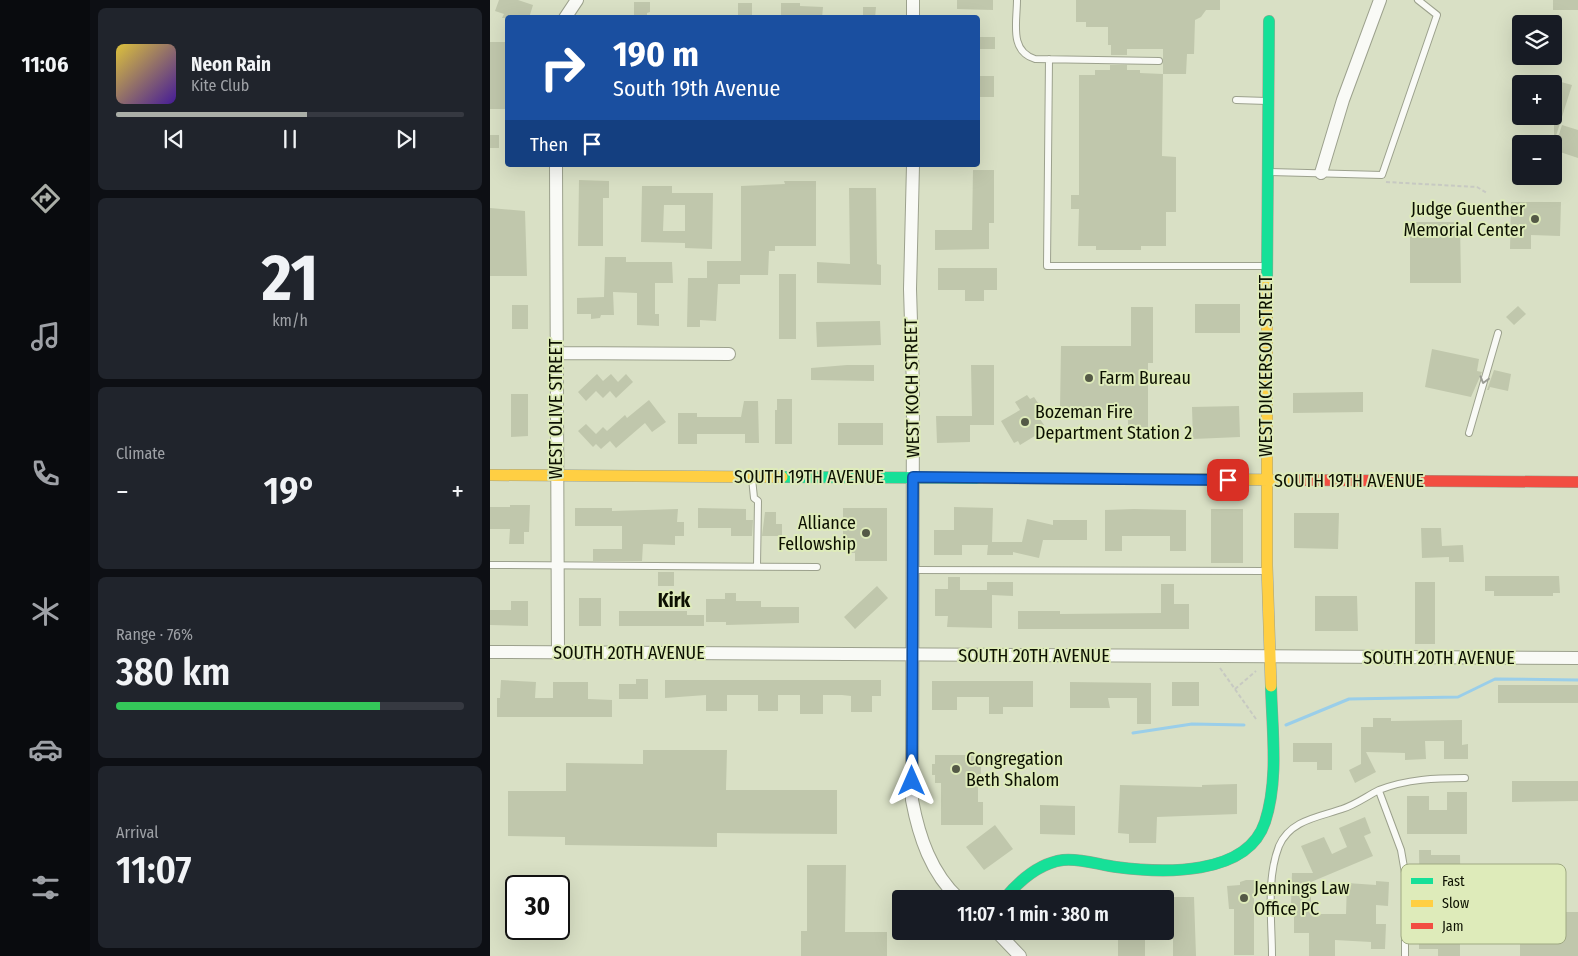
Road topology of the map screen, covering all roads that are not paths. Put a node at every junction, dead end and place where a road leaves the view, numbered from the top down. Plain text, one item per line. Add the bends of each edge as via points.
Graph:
1 (577, 0) edge
2 (913, 0) edge
3 (1017, 0) edge
4 (1380, 0) edge
5 (1418, 0) edge
6 (567, 15) edge
7 (913, 15) edge
8 (1269, 21) dead end
9 (1049, 59) junction
10 (1159, 61) dead end
11 (1236, 100) dead end
12 (1268, 100) junction
13 (556, 167) edge
14 (913, 167) edge
15 (1268, 172) junction
16 (1321, 173) junction
17 (1266, 266) junction
18 (1498, 333) dead end
19 (556, 353) junction
20 (729, 354) dead end
21 (1469, 433) dead end
22 (556, 474) junction
23 (490, 475) edge
24 (752, 477) junction
25 (913, 477) junction
26 (1266, 481) junction
27 (1578, 482) edge
28 (490, 565) edge
29 (557, 566) junction
30 (757, 566) junction
31 (816, 567) dead end
32 (911, 570) junction
33 (1267, 570) junction
34 (490, 652) edge
35 (558, 652) junction
36 (911, 655) junction
37 (1271, 658) junction
38 (1578, 658) edge
39 (1465, 778) dead end
40 (1379, 790) junction
41 (1404, 864) edge
42 (952, 890) edge
43 (1014, 890) edge
44 (1005, 940) edge
45 (1020, 956) edge
46 (1272, 956) edge

1 - 6 street
2 - 7 street
3 - 9 lane via 1016,43 1020,51 1035,59
4 - 16 street via 1343,100
5 - 16 lane via 1437,15 1382,175
8 - 12 street, WEST DICKERSON STREET
9 - 10 lane
9 - 17 lane via 1047,266
11 - 12 lane
12 - 15 street, WEST DICKERSON STREET
13 - 19 street, WEST OLIVE STREET
14 - 25 street, WEST KOCH STREET via 910,289
15 - 16 lane
15 - 17 street, WEST DICKERSON STREET
17 - 26 street, WEST DICKERSON STREET
18 -> 21 lane
19 - 20 street
19 - 22 street, WEST OLIVE STREET
22 - 23 street, SOUTH 19TH AVENUE
22 - 24 street, SOUTH 19TH AVENUE
22 - 29 street, WEST OLIVE STREET
24 - 25 street, SOUTH 19TH AVENUE
24 - 30 lane via 754,498 758,501
25 - 26 street, SOUTH 19TH AVENUE
25 - 32 street, WEST KOCH STREET
26 - 27 street, SOUTH 19TH AVENUE
26 - 33 street, WEST DICKERSON STREET
28 - 29 lane
29 - 30 lane
29 - 35 street, WEST OLIVE STREET
30 - 31 lane
32 - 33 lane
32 - 36 street, WEST KOCH STREET
33 - 37 street, WEST DICKERSON STREET
34 - 35 street, SOUTH 20TH AVENUE
35 - 36 street, SOUTH 20TH AVENUE
36 - 37 street, SOUTH 20TH AVENUE
36 - 42 street, WEST KOCH STREET via 912,800 923,846
37 - 38 street, SOUTH 20TH AVENUE
37 - 43 street, WEST DICKERSON STREET via 1270,806 1255,840 1238,855 1215,865 1177,870 1121,868 1062,860 1039,869
39 - 40 lane via 1418,780
40 - 41 lane
40 - 46 lane via 1343,809 1316,816 1290,830 1280,845 1273,868
44 - 45 street

